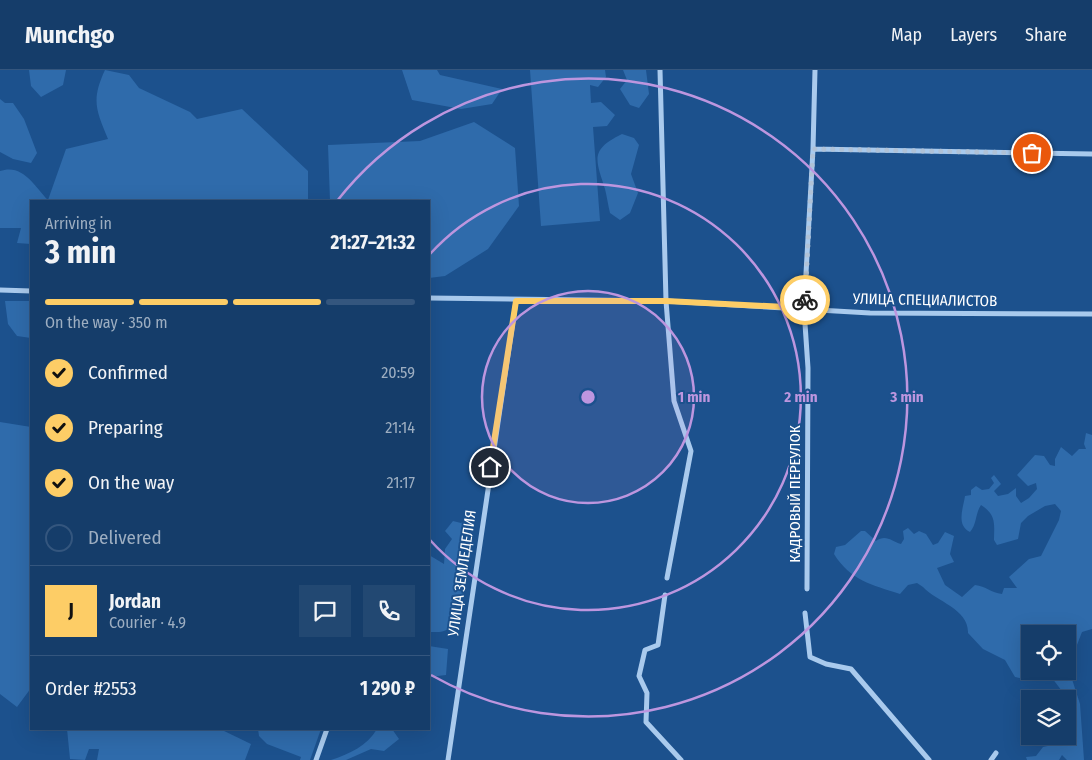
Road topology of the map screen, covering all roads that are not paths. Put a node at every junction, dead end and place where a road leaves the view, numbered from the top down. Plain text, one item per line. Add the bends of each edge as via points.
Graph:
1 (660, 70) edge
2 (815, 70) edge
3 (813, 149) junction
4 (1092, 154) edge
5 (0, 290) edge
6 (30, 291) edge
7 (430, 298) edge
8 (516, 301) junction
9 (666, 301) junction
10 (804, 308) junction
11 (1092, 314) edge
12 (667, 578) dead end
13 (807, 588) dead end
14 (665, 595) dead end
15 (805, 613) dead end
16 (327, 730) edge
17 (996, 754) dead end
18 (316, 760) edge
19 (448, 760) edge
20 (682, 760) edge
21 (929, 760) edge
22 (991, 760) edge

1 - 9 street
2 - 3 street, КАДРОВЫЙ ПЕРЕУЛОК
3 - 4 street
3 - 10 street, КАДРОВЫЙ ПЕРЕУЛОК
5 - 6 street
7 - 8 street, УЛИЦА СПЕЦИАЛИСТОВ
8 - 9 street, УЛИЦА СПЕЦИАЛИСТОВ
8 - 19 street, УЛИЦА ЗЕМЛЕДЕЛИЯ
9 - 10 street, УЛИЦА СПЕЦИАЛИСТОВ
9 - 12 street via 674,401 691,452
10 - 11 street, УЛИЦА СПЕЦИАЛИСТОВ via 870,313
10 - 13 street, КАДРОВЫЙ ПЕРЕУЛОК via 808,368
14 - 20 street via 658,645 645,650 639,676 647,693 646,722
15 - 21 street via 810,657 851,669
16 - 18 street
17 - 22 street

